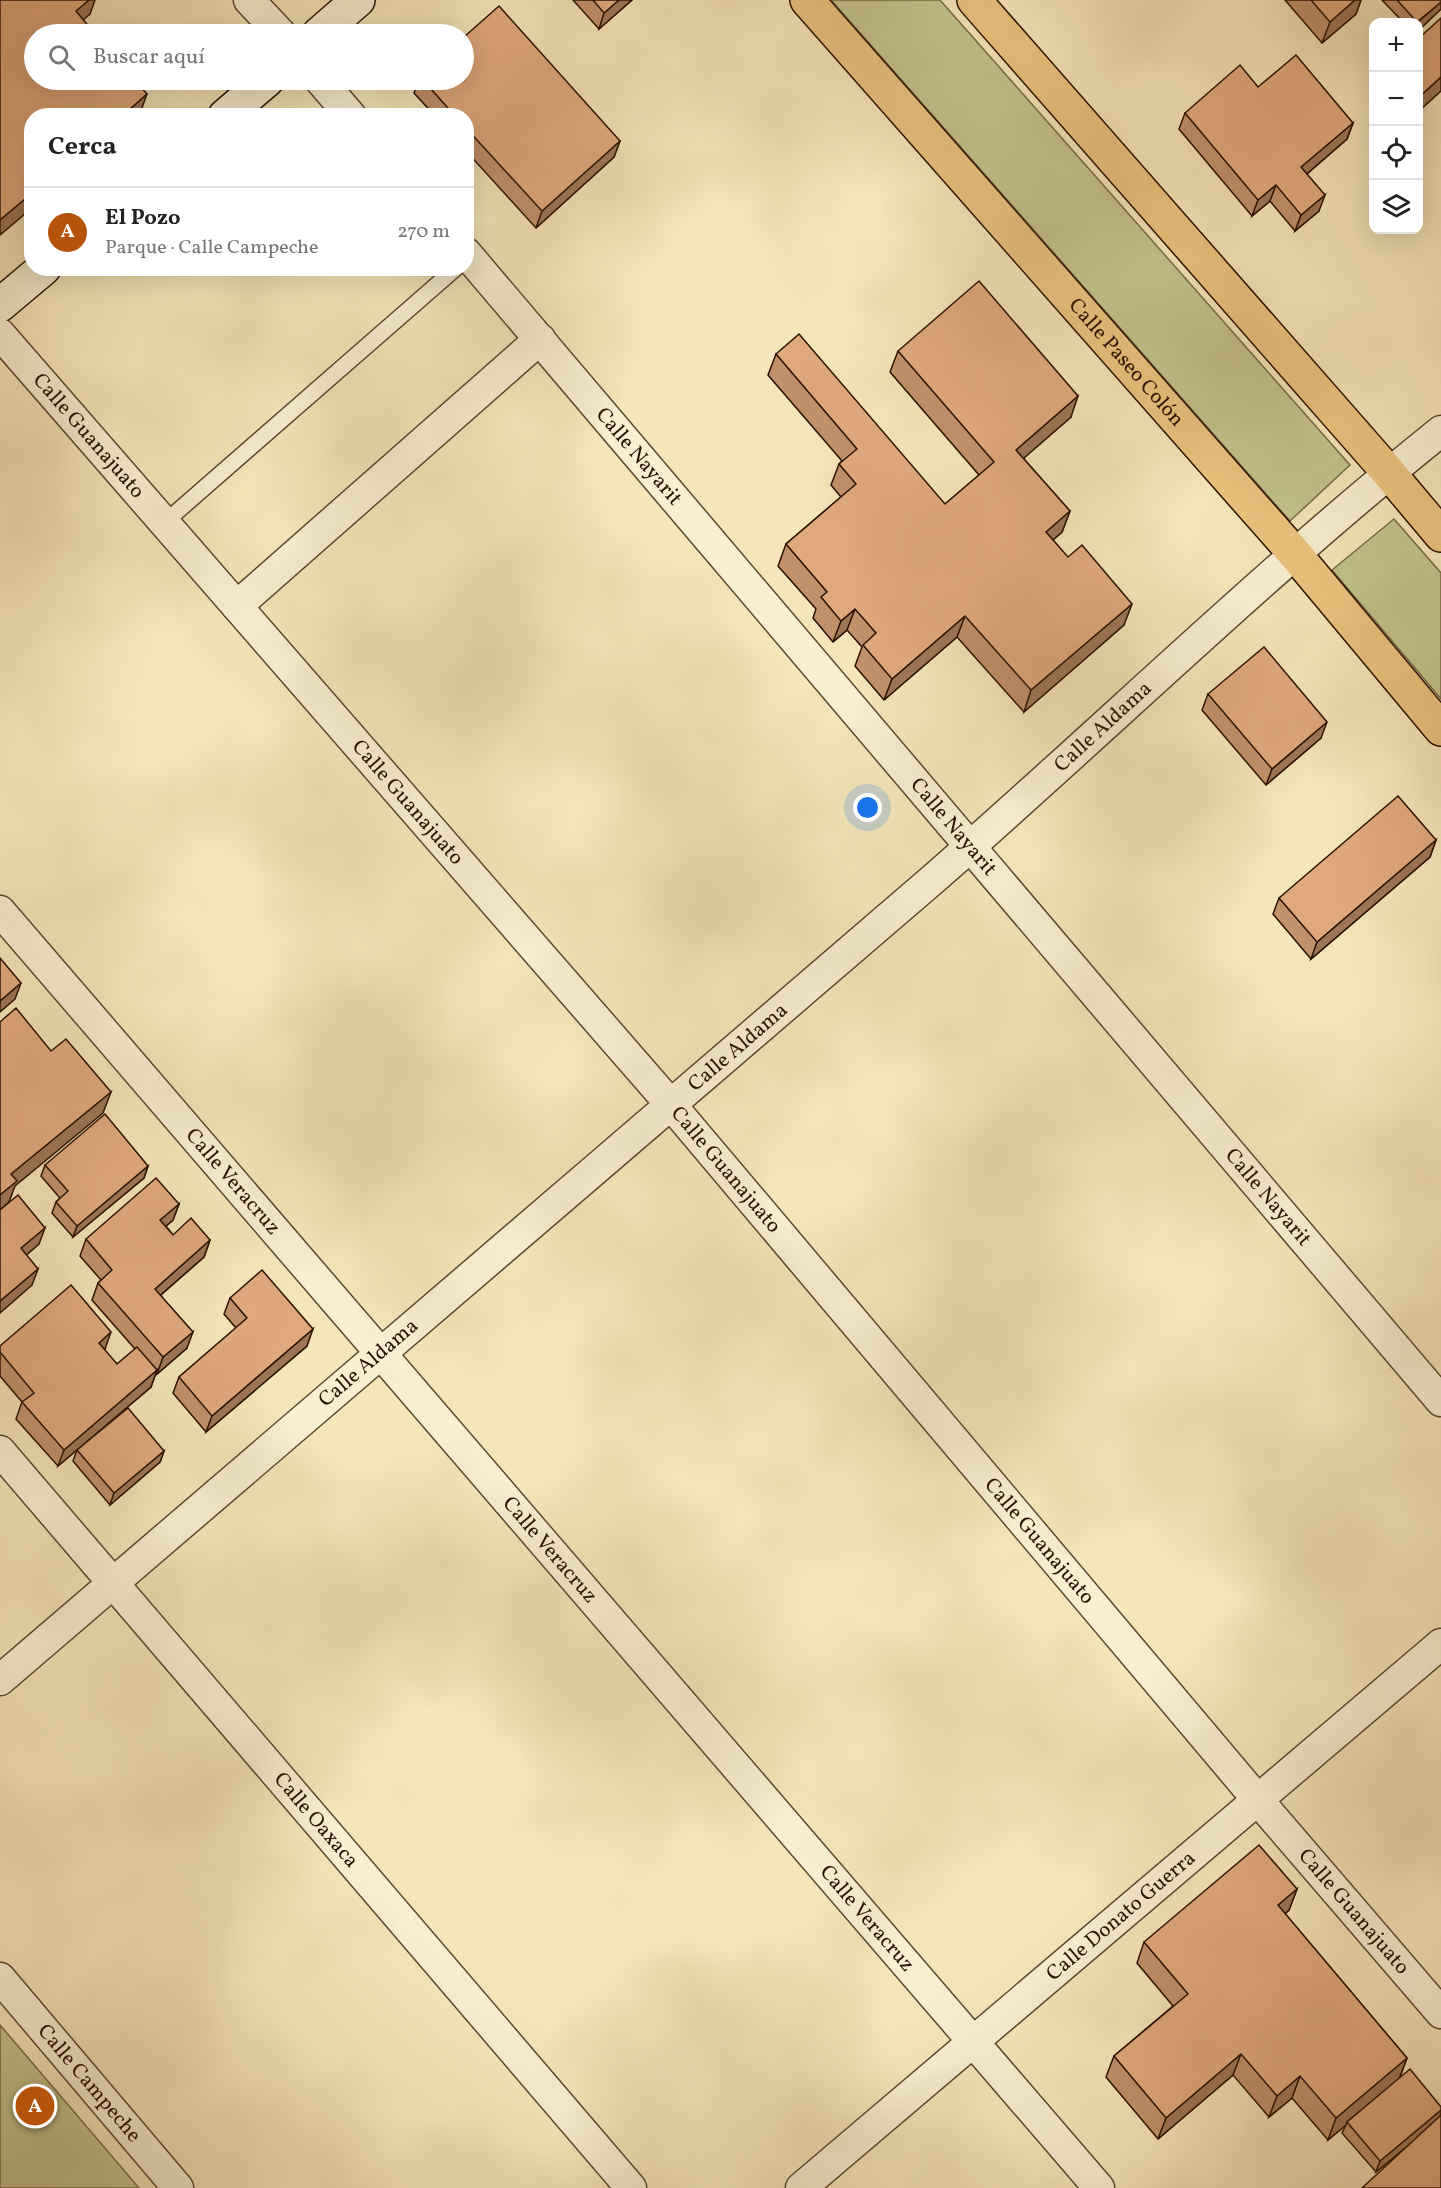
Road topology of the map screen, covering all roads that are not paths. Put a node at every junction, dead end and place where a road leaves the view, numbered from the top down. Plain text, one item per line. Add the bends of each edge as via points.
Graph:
1 (249, 0) edge
2 (358, 0) edge
3 (807, 0) edge
4 (974, 0) edge
5 (272, 24) edge
6 (331, 24) edge
7 (255, 90) edge
8 (329, 90) edge
9 (234, 108) edge
10 (344, 108) edge
11 (474, 269) edge
12 (34, 276) edge
13 (446, 276) edge
14 (0, 305) edge
15 (0, 334) edge
16 (540, 339) junction
17 (1441, 431) edge
18 (1389, 473) junction
19 (164, 523) junction
20 (1441, 535) edge
21 (1295, 554) junction
22 (237, 606) junction
23 (1441, 729) edge
24 (970, 848) junction
25 (0, 911) edge
26 (672, 1106) junction
27 (382, 1352) junction
28 (1441, 1401) edge
29 (0, 1451) edge
30 (112, 1582) junction
31 (1441, 1644) edge
32 (0, 1680) edge
33 (1257, 1799) junction
34 (0, 1978) edge
35 (1441, 2013) edge
36 (973, 2040) junction
37 (178, 2188) edge
38 (632, 2188) edge
39 (801, 2188) edge
40 (1099, 2188) edge

1 - 5 street
2 - 6 street
3 - 21 main road, Calle Paseo Colón
4 - 18 main road
7 - 9 street
8 - 10 street
11 - 16 street, Calle Nayarit
12 - 14 street
13 - 19 lane
15 - 19 street, Calle Guanajuato
16 - 22 street
16 - 24 street, Calle Nayarit
17 - 18 street, Calle Aldama
18 - 20 main road
18 - 21 street, Calle Aldama
19 - 22 street, Calle Guanajuato
21 - 23 main road, Calle Paseo Colón
21 - 24 street, Calle Aldama
22 - 26 street, Calle Guanajuato
24 - 26 street, Calle Aldama
24 - 28 street, Calle Nayarit
25 - 27 street, Calle Veracruz
26 - 27 street, Calle Aldama
26 - 33 street, Calle Guanajuato
27 - 30 street, Calle Aldama
27 - 36 street, Calle Veracruz
29 - 30 street, Calle Oaxaca
30 - 32 street, Calle Aldama
30 - 38 street, Calle Oaxaca
31 - 33 street, Calle Donato Guerra
33 - 35 street, Calle Guanajuato
33 - 36 street, Calle Donato Guerra
34 - 37 street, Calle Campeche
36 - 39 street, Calle Donato Guerra
36 - 40 street, Calle Veracruz

